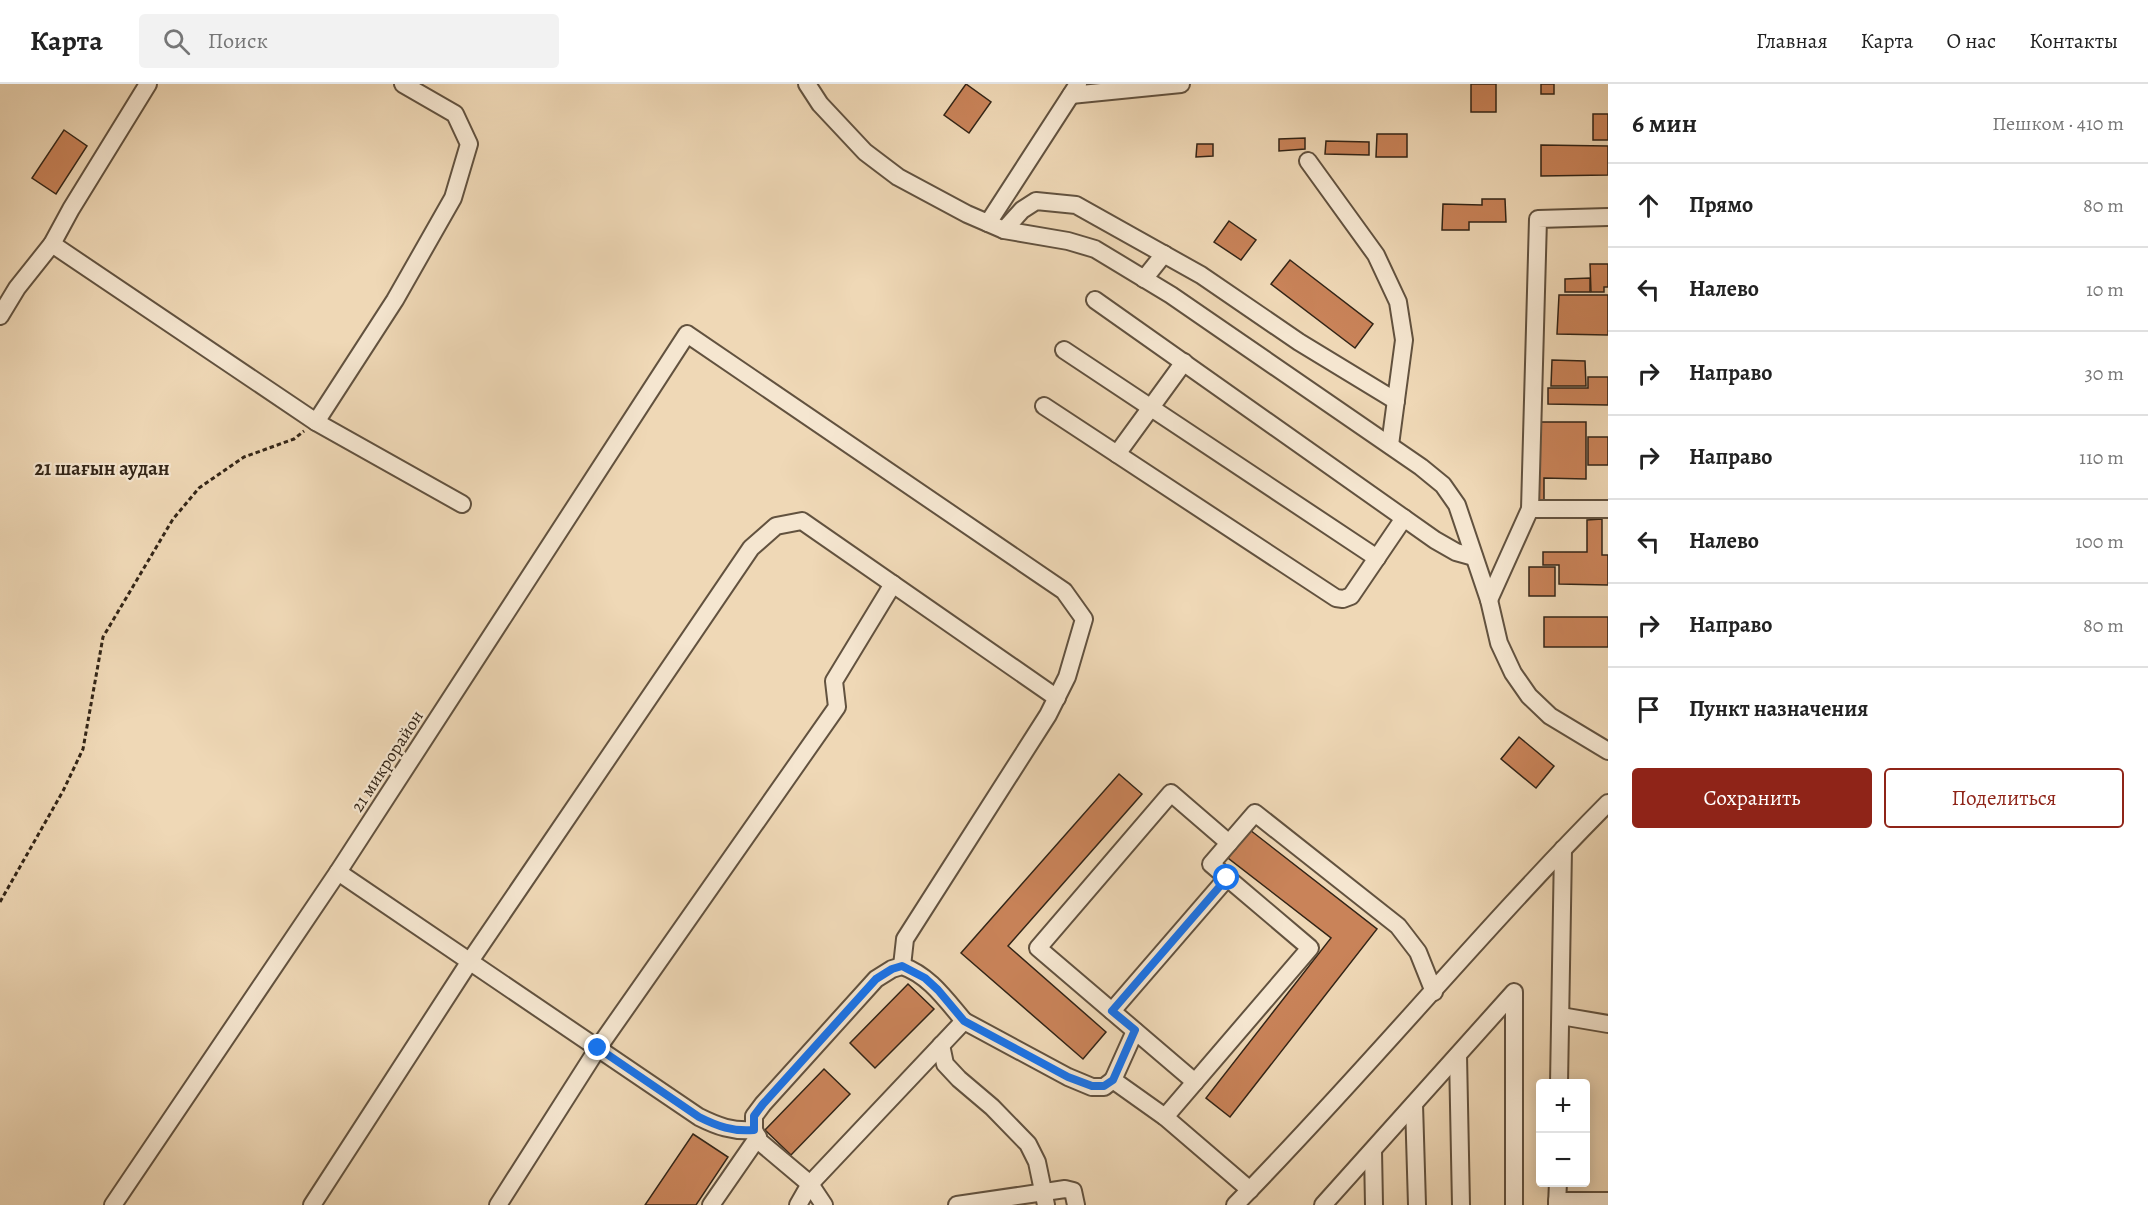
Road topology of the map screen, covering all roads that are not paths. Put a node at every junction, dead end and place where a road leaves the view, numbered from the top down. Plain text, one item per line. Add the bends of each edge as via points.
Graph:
1 (148, 84) edge
2 (403, 84) edge
3 (807, 84) edge
4 (1181, 84) edge
5 (1074, 90) edge
6 (1308, 161) dead end
7 (1608, 217) edge
8 (988, 223) junction
9 (1005, 230) junction
10 (52, 244) junction
11 (1164, 254) junction
12 (1144, 279) junction
13 (1095, 300) dead end
14 (0, 316) edge
15 (1064, 350) dead end
16 (1184, 362) junction
17 (1396, 401) junction
18 (1044, 406) dead end
19 (1150, 407) junction
20 (316, 422) junction
21 (1390, 446) junction
22 (1117, 454) junction
23 (462, 504) dead end
24 (1530, 509) junction
25 (1608, 509) edge
26 (1404, 518) junction
27 (1474, 557) junction
28 (1377, 558) junction
29 (893, 584) junction
30 (1490, 600) junction
31 (1057, 698) junction
32 (1608, 751) edge
33 (1608, 803) edge
34 (1229, 843) junction
35 (1563, 849) junction
36 (338, 872) junction
37 (1227, 878) junction
38 (470, 961) junction
39 (902, 966) junction
40 (1434, 992) junction
41 (1112, 1011) junction
42 (1561, 1016) junction
43 (964, 1021) junction
44 (1608, 1024) edge
45 (1135, 1030) junction
46 (941, 1045) junction
47 (598, 1048) junction
48 (1458, 1055) junction
49 (1559, 1079) edge
50 (1113, 1080) junction
51 (1195, 1082) junction
52 (1414, 1104) junction
53 (1165, 1118) junction
54 (756, 1134) junction
55 (1373, 1150) junction
56 (810, 1184) junction
57 (1558, 1187) edge
58 (1250, 1190) junction
59 (1044, 1198) edge
60 (1608, 1202) edge
61 (1557, 1203) edge
62 (113, 1205) edge
63 (312, 1205) edge
64 (498, 1205) edge
65 (711, 1205) edge
66 (798, 1205) edge
67 (824, 1205) edge
68 (957, 1205) edge
69 (1076, 1205) edge
70 (1235, 1205) edge
71 (1323, 1205) edge
72 (1374, 1205) edge
73 (1417, 1205) edge
74 (1461, 1205) edge
75 (1514, 1205) edge

1 - 10 street
2 - 20 street via 454,114 469,144 453,198 395,300
3 - 8 street via 820,104 865,152 898,177
4 - 5 street
5 - 8 street
6 - 17 street via 1376,255 1398,302 1404,340
7 - 24 street via 1538,219
8 - 9 street
9 - 11 street via 1036,201 1076,205
9 - 12 street via 1068,240 1095,249
10 - 14 street
10 - 20 street
11 - 12 street
11 - 17 street
12 - 21 street
13 - 16 street
15 - 19 street
16 - 19 street
16 - 26 street
17 - 21 street
18 - 22 street
19 - 22 street
19 - 28 street
20 - 23 street
21 - 27 street via 1443,485 1457,505
22 - 28 street via 1336,598 1351,596
24 - 25 street
24 - 30 street
26 - 27 street via 1446,547
26 - 28 street
27 - 30 street
29 - 31 street
29 - 38 street via 802,520 776,526 751,548
29 - 47 street via 834,681 837,707
30 - 32 street via 1499,644 1529,696 1550,716
31 - 36 street, 21 микрорайон via 1084,619 1064,591 687,334
31 - 39 street via 905,939
33 - 35 street
34 - 37 street via 1211,864
34 - 40 street via 1255,813 1398,926 1418,952
34 - 41 street via 1171,793 1038,948
35 - 40 street
35 - 42 street
36 - 38 street
36 - 62 street, 21 микрорайон
37 - 41 street
37 - 51 street via 1310,948
38 - 47 street
38 - 63 street
39 - 43 street via 925,978
39 - 54 street via 876,979 763,1104 754,1116
40 - 58 street
41 - 45 street
42 - 44 street
42 - 49 street
43 - 46 street
43 - 50 street via 1076,1080 1104,1086
45 - 50 street
45 - 51 street
46 - 56 street
46 - 59 street via 945,1064 1028,1144 1037,1162
47 - 54 street via 699,1117 717,1126
47 - 64 street
48 - 52 street
48 - 74 street
48 - 75 street via 1514,992
50 - 53 street
51 - 53 street
52 - 55 street
52 - 73 street
53 - 58 street
54 - 56 street via 760,1142
54 - 65 street
55 - 71 street
55 - 72 street
56 - 66 street
56 - 67 street
57 - 61 street
58 - 70 street
59 - 68 street
59 - 69 street via 1065,1189 1073,1191
60 - 61 street

